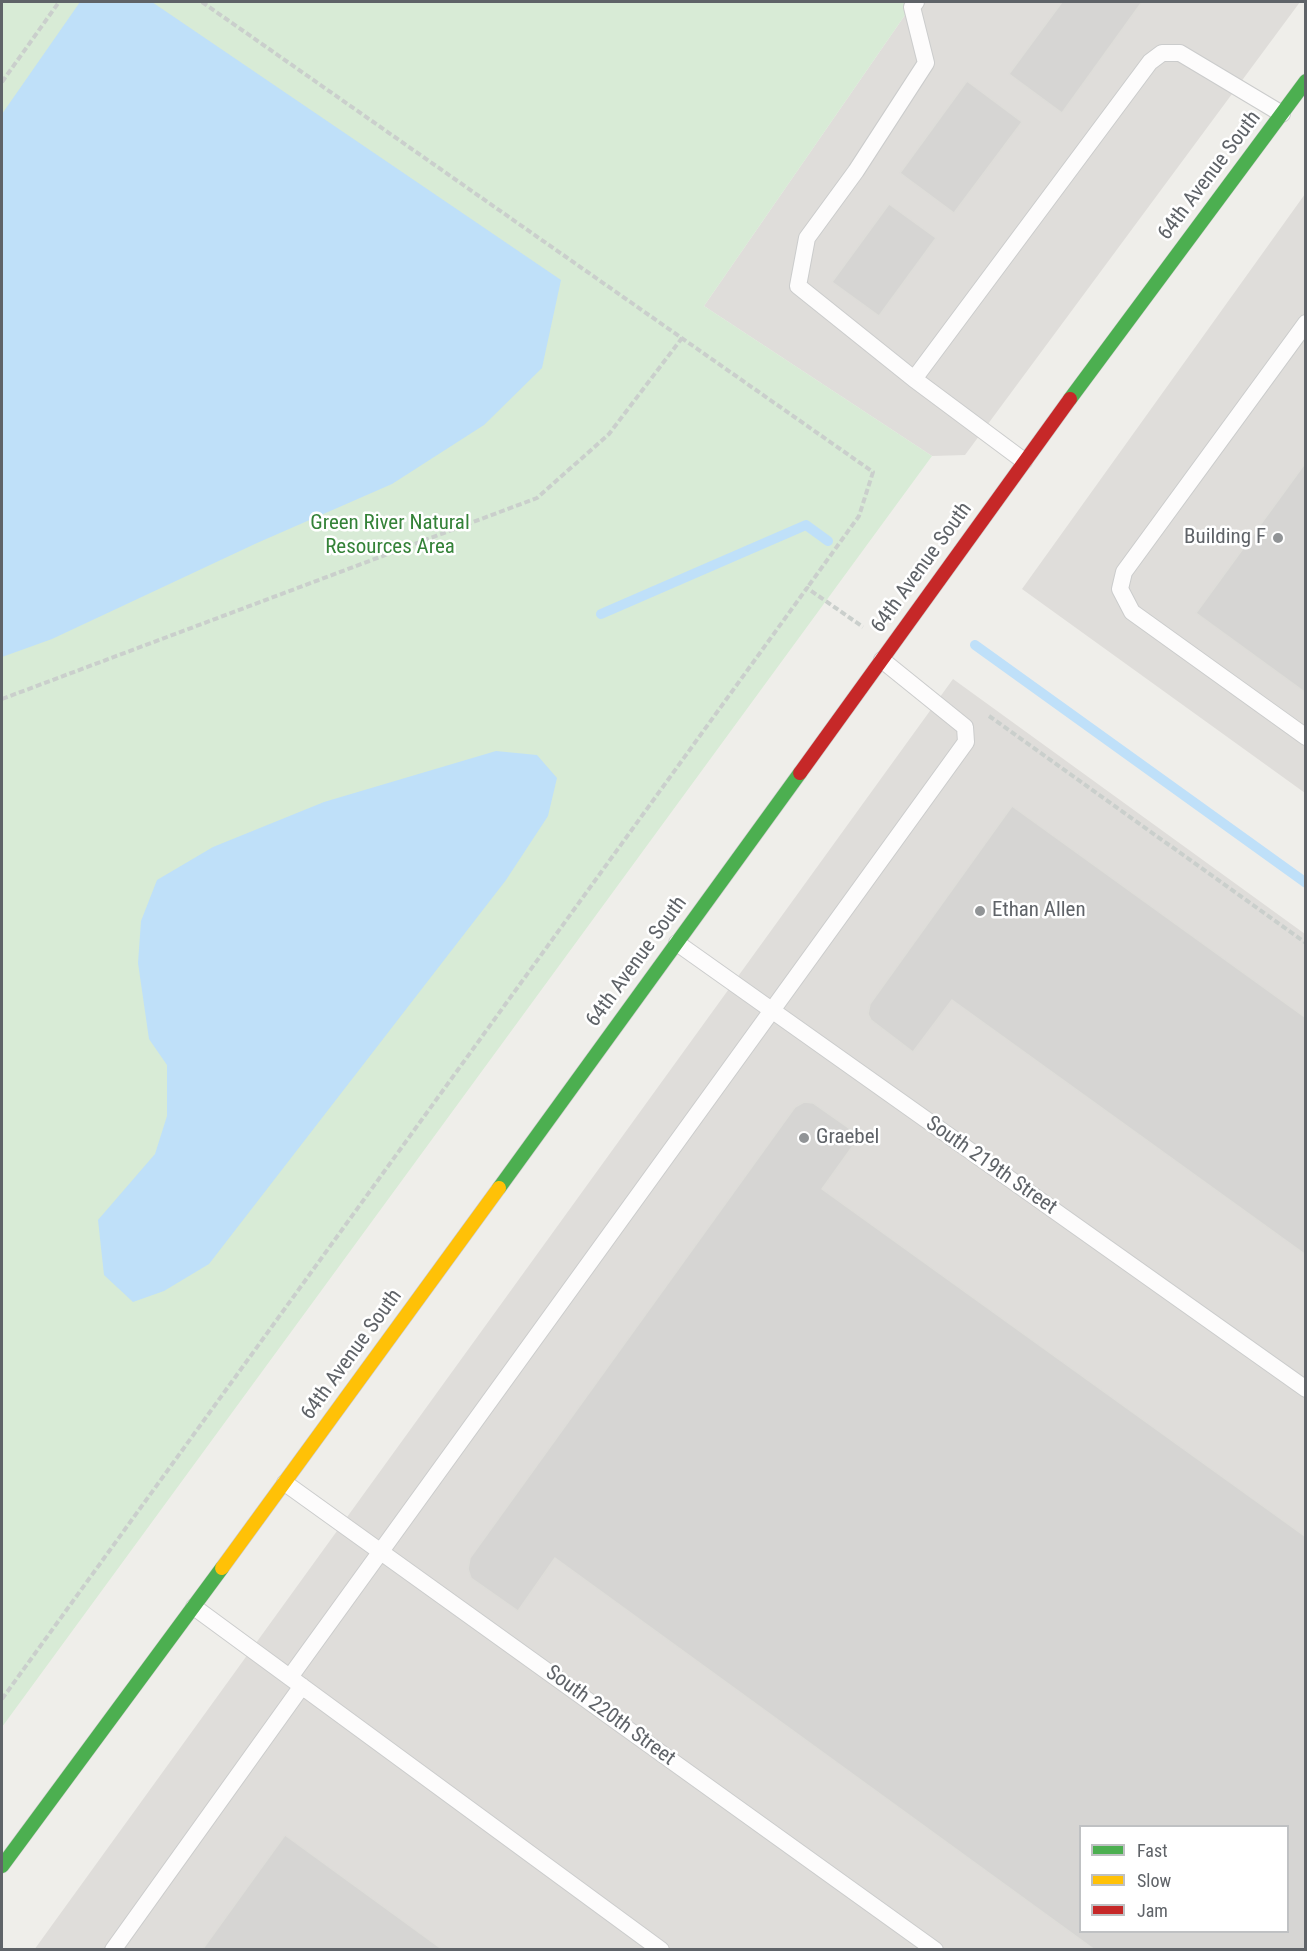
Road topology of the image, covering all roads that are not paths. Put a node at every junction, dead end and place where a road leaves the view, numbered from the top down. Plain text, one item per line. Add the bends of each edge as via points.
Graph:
1 (916, 2) edge
2 (1305, 81) edge
3 (1282, 114) junction
4 (1305, 323) edge
5 (914, 379) junction
6 (1024, 461) junction
7 (882, 660) junction
8 (1305, 737) edge
9 (677, 943) junction
10 (772, 1010) junction
11 (1305, 1389) edge
12 (285, 1483) junction
13 (381, 1551) junction
14 (194, 1606) junction
15 (296, 1682) junction
16 (2, 1866) edge
17 (113, 1950) edge
18 (661, 1950) edge
19 (935, 1950) edge

1 - 5 lane via 912,7 926,63 807,238 798,286
2 - 3 street, 64th Avenue South
3 - 5 lane via 1180,52 1162,53 1150,62
3 - 6 street, 64th Avenue South
4 - 8 lane via 1124,572 1120,589 1132,612
5 - 6 lane
6 - 7 street, 64th Avenue South
7 - 9 street, 64th Avenue South
7 - 10 lane via 965,727 966,742
9 - 10 lane, South 219th Street
9 - 12 street, 64th Avenue South
10 - 11 lane, South 219th Street
10 - 13 lane
12 - 13 lane, South 220th Street
12 - 14 street, 64th Avenue South
13 - 15 lane
13 - 19 lane, South 220th Street
14 - 15 lane
14 - 16 street, 64th Avenue South
15 - 17 lane
15 - 18 lane

